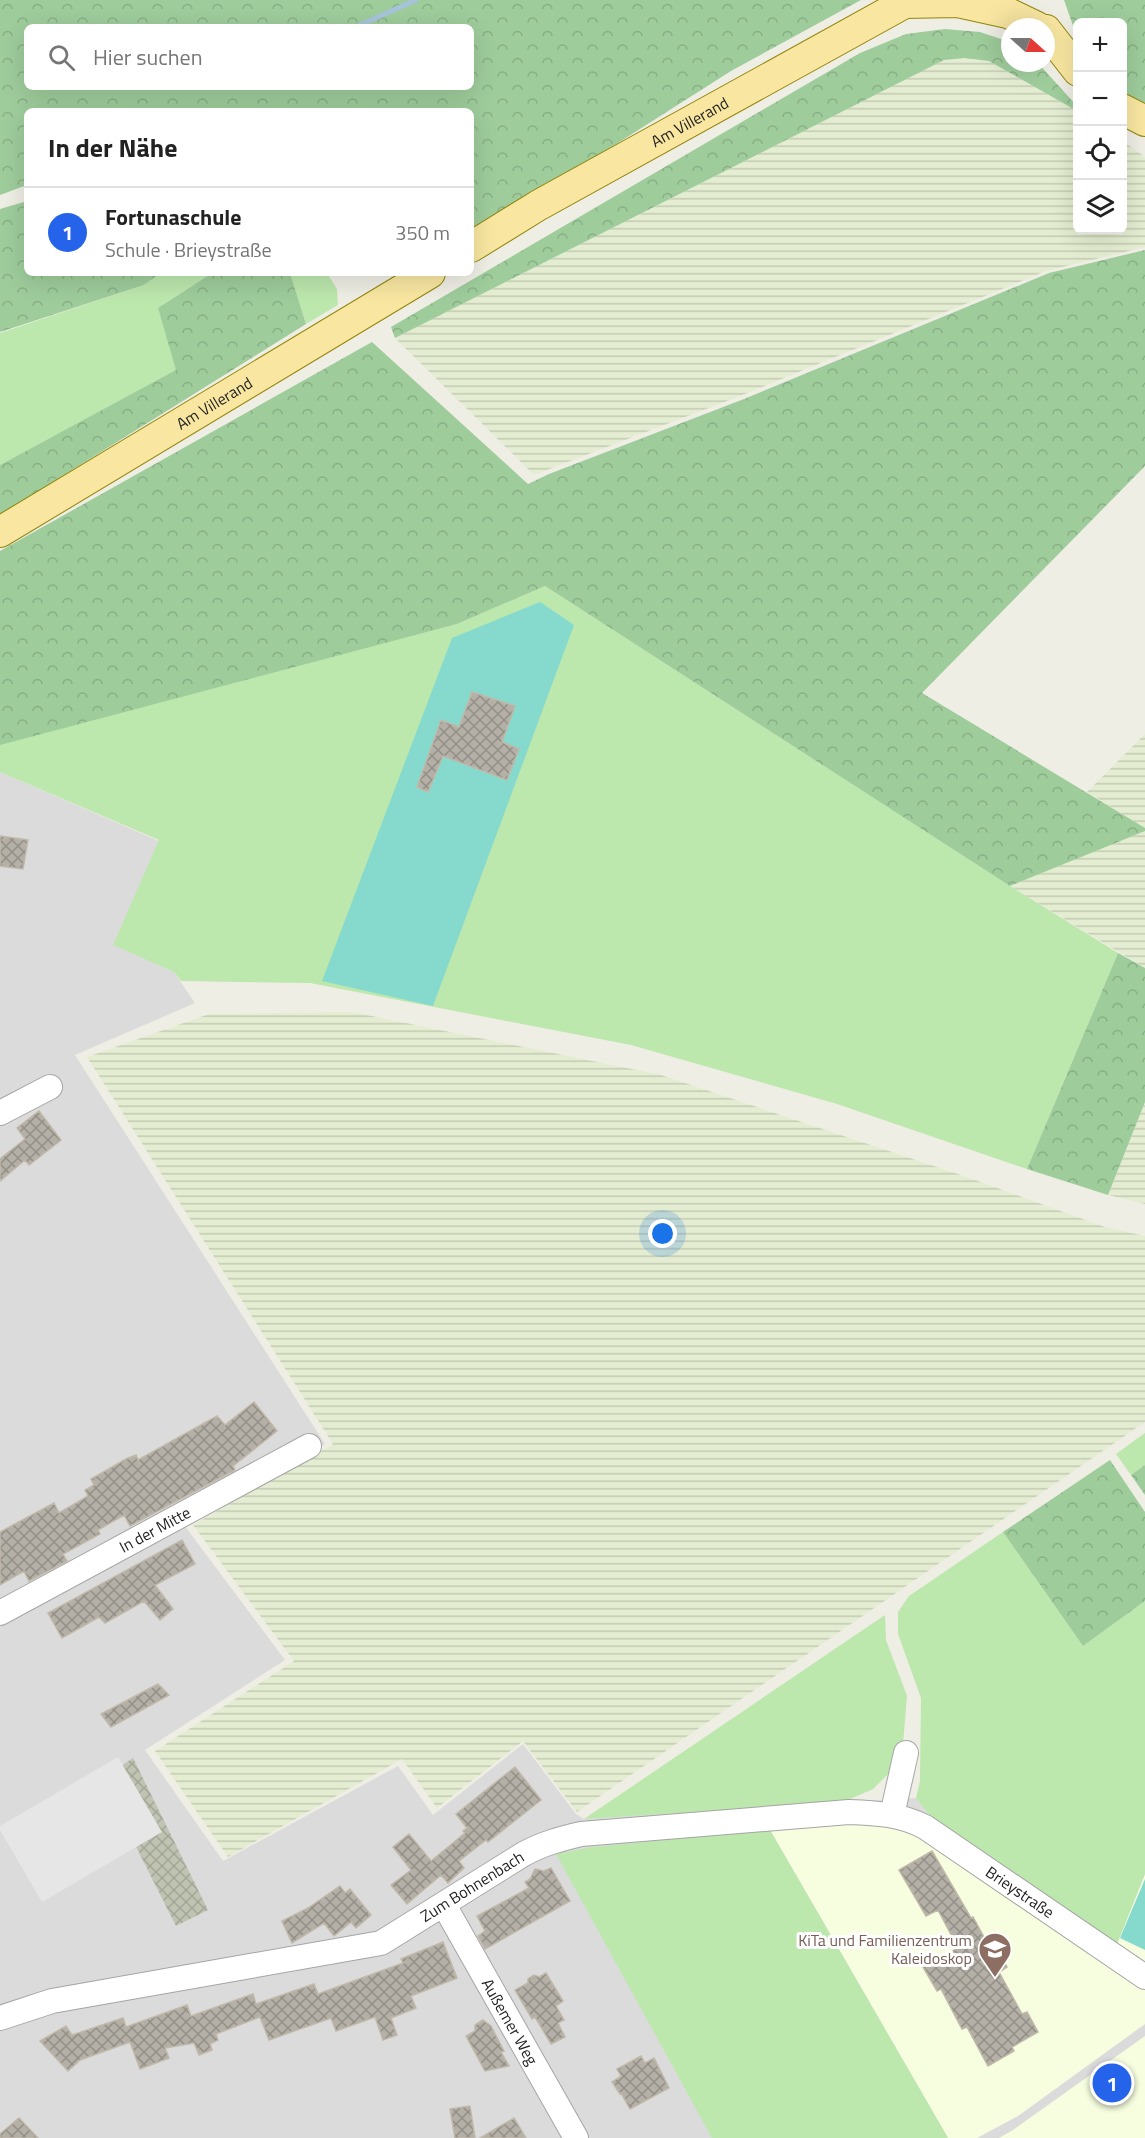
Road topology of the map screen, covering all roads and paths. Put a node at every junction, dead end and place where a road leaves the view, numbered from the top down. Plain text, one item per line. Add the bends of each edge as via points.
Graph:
1 (1029, 0) edge
2 (906, 2) edge
3 (1019, 18) edge
4 (1038, 18) edge
5 (1055, 44) edge
6 (1073, 66) edge
7 (1127, 112) edge
8 (1145, 122) edge
9 (474, 245) edge
10 (425, 276) edge
11 (0, 532) edge
12 (50, 1087) dead end
13 (0, 1113) edge
14 (309, 1446) dead end
15 (0, 1613) edge
16 (906, 1752) dead end
17 (892, 1815) junction
18 (444, 1905) junction
19 (1145, 1977) edge
20 (0, 2019) edge
21 (576, 2138) edge

1 - 4 main road
2 - 3 main road via 958,2
2 - 9 main road, Am Villerand via 539,205
5 - 6 main road
7 - 8 main road
10 - 11 main road, Am Villerand
12 - 13 street
14 - 15 street, In der Mitte
16 - 17 street
17 - 18 street, Zum Bohnenbach via 849,1812 556,1839 522,1855
17 - 19 street, Brieystraße via 925,1827
18 - 20 street, Zum Bohnenbach via 381,1943 52,2001
18 - 21 street, Außemer Weg

